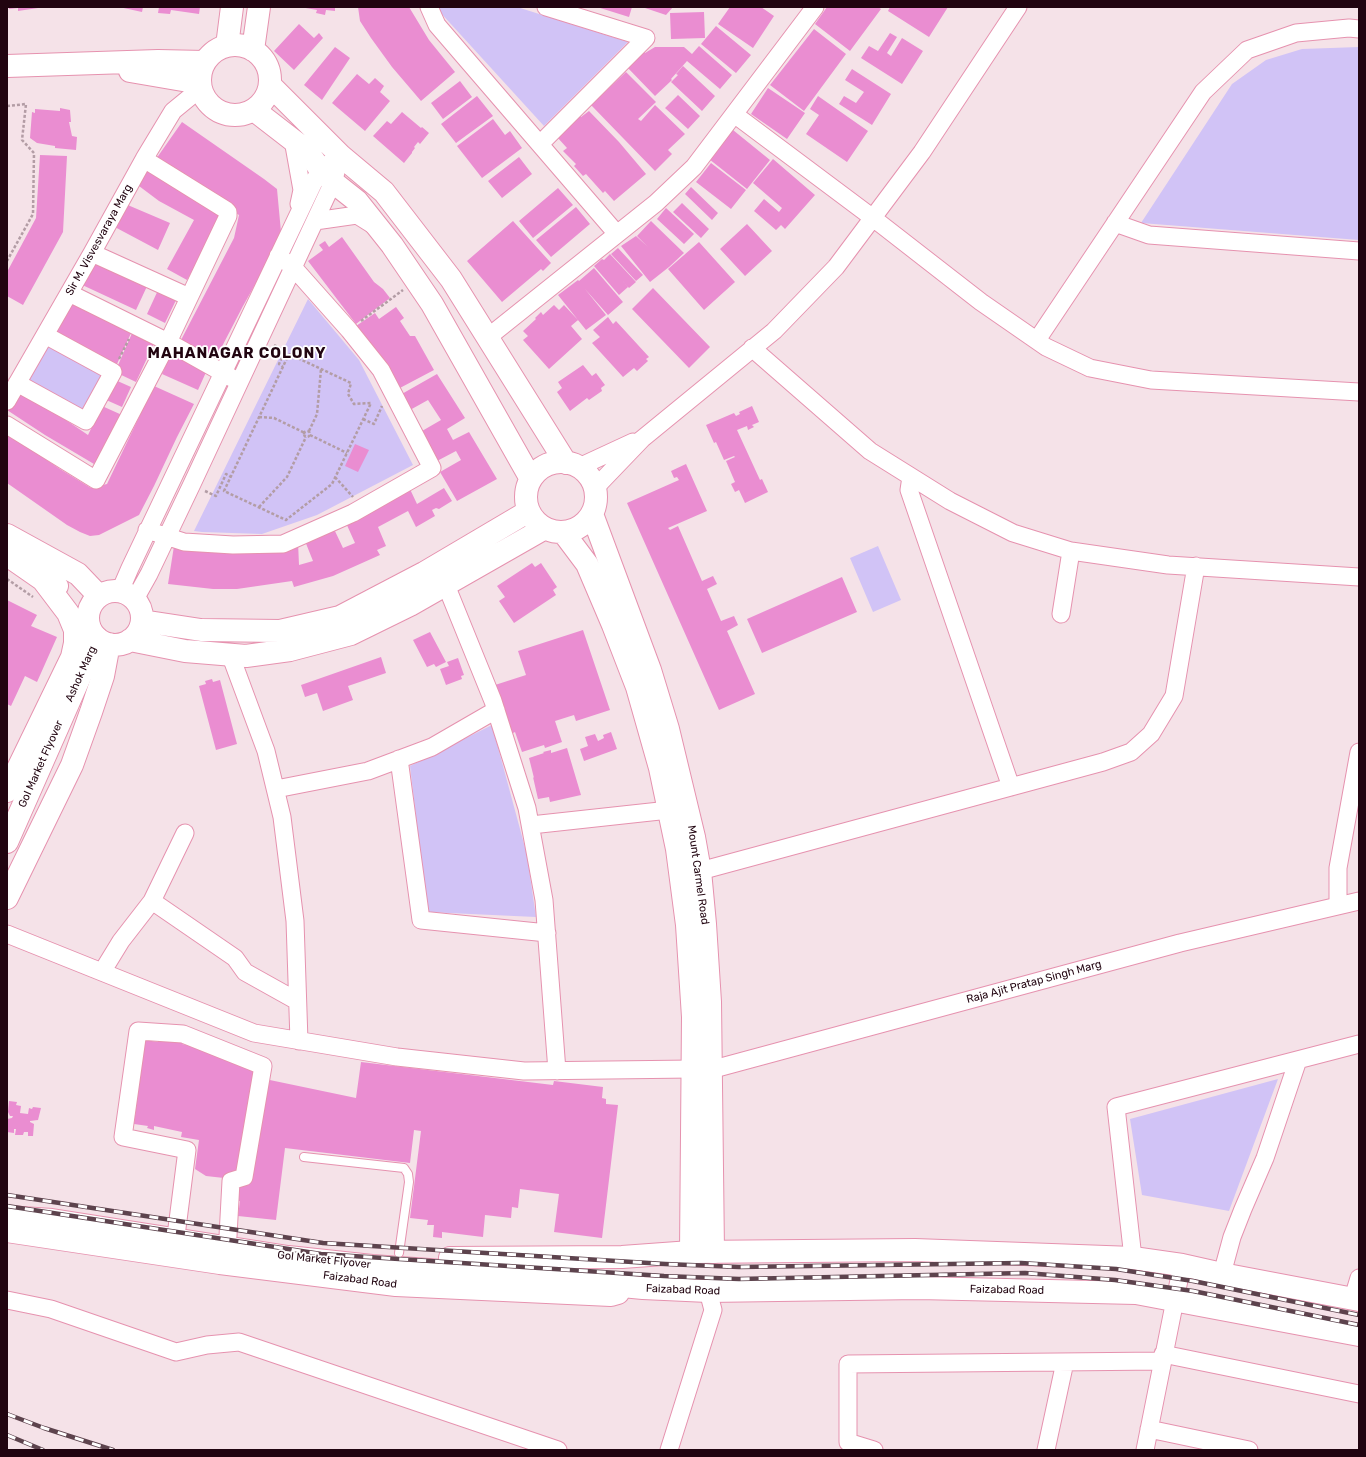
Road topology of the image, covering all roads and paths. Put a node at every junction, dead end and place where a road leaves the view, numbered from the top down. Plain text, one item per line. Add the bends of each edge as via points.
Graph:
1 (232, 7) edge
2 (259, 7) edge
3 (429, 7) edge
4 (546, 7) edge
5 (815, 7) edge
6 (1018, 7) edge
7 (1359, 29) edge
8 (227, 46) junction
9 (253, 50) junction
10 (205, 62) junction
11 (100, 63) junction
12 (7, 66) edge
13 (270, 84) junction
14 (200, 86) junction
15 (7, 106) edge
16 (254, 110) junction
17 (734, 114) junction
18 (293, 140) junction
19 (540, 144) junction
20 (341, 156) junction
21 (144, 159) junction
22 (326, 176) junction
23 (296, 218) junction
24 (873, 218) junction
25 (315, 221) junction
26 (1115, 223) junction
27 (377, 227) junction
28 (617, 234) junction
29 (1359, 250) edge
30 (92, 253) junction
31 (278, 256) junction
32 (7, 261) edge
33 (293, 267) junction
34 (416, 281) junction
35 (69, 293) junction
36 (190, 297) junction
37 (135, 326) junction
38 (349, 330) junction
39 (45, 334) junction
40 (487, 338) junction
41 (1037, 340) junction
42 (168, 342) junction
43 (752, 348) junction
44 (285, 351) dead end
45 (283, 367) junction
46 (321, 369) junction
47 (113, 372) junction
48 (222, 373) junction
49 (240, 381) junction
50 (17, 383) junction
51 (1359, 392) edge
52 (7, 401) edge
53 (259, 417) junction
54 (363, 419) junction
55 (7, 424) edge
56 (374, 424) dead end
57 (309, 431) junction
58 (305, 433) junction
59 (310, 435) junction
60 (306, 437) junction
61 (642, 439) junction
62 (347, 453) junction
63 (573, 465) junction
64 (231, 477) junction
65 (335, 477) junction
66 (911, 477) junction
67 (531, 479) junction
68 (595, 488) junction
69 (216, 496) dead end
70 (357, 501) dead end
71 (258, 507) junction
72 (529, 511) junction
73 (592, 514) junction
74 (147, 530) junction
75 (554, 530) junction
76 (7, 535) edge
77 (166, 537) junction
78 (1071, 551) junction
79 (7, 554) edge
80 (1196, 566) junction
81 (1359, 577) edge
82 (43, 580) junction
83 (446, 585) junction
84 (118, 595) junction
85 (1061, 614) dead end
86 (88, 615) junction
87 (142, 621) junction
88 (112, 641) junction
89 (230, 654) junction
90 (65, 709) joint
91 (496, 710) junction
92 (1359, 752) edge
93 (399, 760) junction
94 (1011, 787) junction
95 (276, 789) junction
96 (15, 797) edge
97 (669, 810) junction
98 (531, 825) junction
99 (185, 833) dead end
100 (7, 842) edge
101 (690, 874) junction
102 (7, 898) edge
103 (152, 901) junction
104 (1359, 901) edge
105 (1338, 906) junction
106 (547, 933) junction
107 (7, 934) edge
108 (102, 972) junction
109 (297, 1001) junction
110 (254, 1033) junction
111 (299, 1041) junction
112 (1359, 1044) edge
113 (246, 1059) junction
114 (1298, 1060) junction
115 (701, 1069) junction
116 (557, 1071) junction
117 (304, 1157) dead end
118 (7, 1210) edge
119 (7, 1217) edge
120 (177, 1228) junction
121 (7, 1231) edge
122 (228, 1236) junction
123 (692, 1252) junction
124 (713, 1252) junction
125 (399, 1253) junction
126 (1133, 1258) junction
127 (1182, 1265) junction
128 (1222, 1274) junction
129 (1359, 1278) edge
130 (643, 1288) junction
131 (708, 1292) junction
132 (1356, 1299) edge
133 (7, 1300) edge
134 (1175, 1300) junction
135 (1359, 1335) edge
136 (1163, 1358) junction
137 (1065, 1362) junction
138 (1359, 1394) edge
139 (1149, 1429) junction
140 (558, 1450) edge
141 (669, 1450) edge
142 (874, 1450) edge
143 (1046, 1450) edge
144 (1145, 1450) edge
145 (1250, 1450) edge

1 - 8 street
2 - 9 street
3 - 19 street via 436,25
4 - 19 street via 646,38
5 - 17 street
6 - 24 street via 922,152
7 - 26 street via 1296,33 1247,50 1203,92
8 - 9 street via 245,46
8 - 10 street via 218,49
9 - 13 street via 261,56 266,65
10 - 11 street
10 - 14 street
11 - 12 street
11 - 14 street
13 - 16 street via 262,103
13 - 20 street
14 - 16 street via 212,107 222,112 233,115
14 - 21 street, Sir M. Visvesvaraya Marg via 173,111
15 - 32 path via 26,104 22,140 34,153 33,214
16 - 18 street
17 - 24 street
17 - 28 street via 694,167 656,203
18 - 22 street via 307,151
18 - 23 street via 302,190
19 - 28 street
20 - 22 street
20 - 40 street via 384,192 451,279
21 - 30 street, Sir M. Visvesvaraya Marg
21 - 36 street via 228,212
22 - 23 street
22 - 25 street
22 - 27 street via 357,201
23 - 31 street
24 - 41 street via 981,302
24 - 43 street via 836,267 774,331
25 - 27 street via 357,215
25 - 33 street
26 - 29 street via 1149,235
26 - 41 street
27 - 34 street
28 - 40 street
30 - 35 street, Sir M. Visvesvaraya Marg
30 - 36 street
31 - 33 street
31 - 48 street
33 - 38 street
33 - 49 street
34 - 38 path
34 - 67 street via 432,304
35 - 37 street
35 - 39 street, Sir M. Visvesvaraya Marg
36 - 42 street
37 - 42 street
37 - 47 path
38 - 77 street via 380,370 432,468 354,513 284,544 233,545 184,542
39 - 47 street
39 - 50 street, Sir M. Visvesvaraya Marg
40 - 63 street
41 - 51 street via 1090,368 1151,380
42 - 48 street
42 - 55 street via 96,480
43 - 61 street
43 - 66 street via 870,451
44 - 45 path via 278,364
45 - 46 path via 289,354
45 - 53 path
46 - 54 path via 351,383 348,394 354,404 371,403
46 - 57 path via 318,414
47 - 50 street via 86,421
48 - 49 street
48 - 74 street
49 - 77 street
50 - 52 street, Sir M. Visvesvaraya Marg
53 - 58 path via 274,418
53 - 64 path
54 - 56 path
54 - 62 path
57 - 58 path
57 - 59 path
58 - 60 path
59 - 60 path
59 - 62 path
60 - 71 path via 287,477
61 - 63 street
61 - 68 street
62 - 65 path
63 - 67 street via 553,463 540,469
63 - 68 street via 589,477
64 - 69 path via 226,474
64 - 71 path via 224,491
65 - 70 path
65 - 71 path via 332,484 286,520
66 - 78 street via 950,501 1013,532
66 - 94 street via 909,490
67 - 72 street via 526,494
68 - 73 street via 596,501
72 - 75 street via 536,522
72 - 87 street via 424,573 340,617 280,631 201,630
73 - 75 street via 580,527
73 - 101 street, Mount Carmel Road via 650,670 668,729 691,823
74 - 77 street
74 - 84 street
75 - 83 street
75 - 97 street via 588,564 619,639 639,694
76 - 84 street
77 - 84 street via 149,574
78 - 80 street via 1168,565
78 - 85 street
79 - 82 street
80 - 81 street
80 - 94 street via 1174,696 1151,734 1131,752
82 - 86 street via 64,589
82 - 96 street via 68,613 75,630 75,643 72,657
83 - 89 street via 351,634 290,650 246,656
83 - 91 street
84 - 86 street via 94,601
84 - 87 street via 139,606
86 - 88 street via 91,630
87 - 88 street via 136,635
88 - 89 street
88 - 90 street, Ashok Marg via 88,660
88 - 102 street via 72,765
89 - 95 street via 266,751
90 - 96 street, Gol Market Flyover
91 - 93 street via 432,747
91 - 98 street via 528,808
92 - 105 street via 1338,868
93 - 95 street via 368,771
93 - 106 street via 421,920
94 - 101 street
95 - 109 street via 295,921
96 - 100 street, Gol Market Flyover
97 - 98 street
97 - 101 street via 677,850
98 - 106 street
99 - 103 street
101 - 115 street, Mount Carmel Road via 705,924 710,1002
103 - 108 street via 121,941
103 - 109 street via 235,958 245,972
104 - 105 street, Raja Ajit Pratap Singh Marg
105 - 115 street, Raja Ajit Pratap Singh Marg via 1180,943
106 - 116 street
107 - 108 street, Raja Ajit Pratap Singh Marg
108 - 110 street, Raja Ajit Pratap Singh Marg
109 - 111 street
110 - 111 street, Raja Ajit Pratap Singh Marg
110 - 113 street
111 - 116 street, Raja Ajit Pratap Singh Marg via 397,1057 524,1071
112 - 114 street
113 - 120 street via 182,1034 138,1031 123,1137 187,1150
113 - 122 street via 263,1066 244,1177 231,1182
114 - 126 street via 1116,1107
114 - 128 street via 1265,1158 1232,1237
115 - 116 street, Raja Ajit Pratap Singh Marg
115 - 123 street
115 - 124 street, Mount Carmel Road
117 - 125 lane via 404,1168 409,1182
118 - 120 street
119 - 130 street, Gol Market Flyover via 52,1220 288,1257
120 - 122 street
121 - 130 street, Faizabad Road via 396,1284 611,1295
122 - 125 street
123 - 124 street
123 - 125 street via 622,1257 457,1258
124 - 126 street via 915,1250
126 - 127 street
127 - 128 street
127 - 134 street
128 - 132 street
129 - 132 street
130 - 131 street, Faizabad Road
131 - 134 street, Faizabad Road via 926,1288 1136,1293
131 - 141 street via 713,1310
133 - 140 street via 51,1309 176,1352 207,1345 239,1342
134 - 135 street, Faizabad Road
134 - 136 street
136 - 137 street
136 - 138 street
136 - 139 street
137 - 142 street via 848,1364 848,1442
137 - 143 street
139 - 144 street
139 - 145 street

